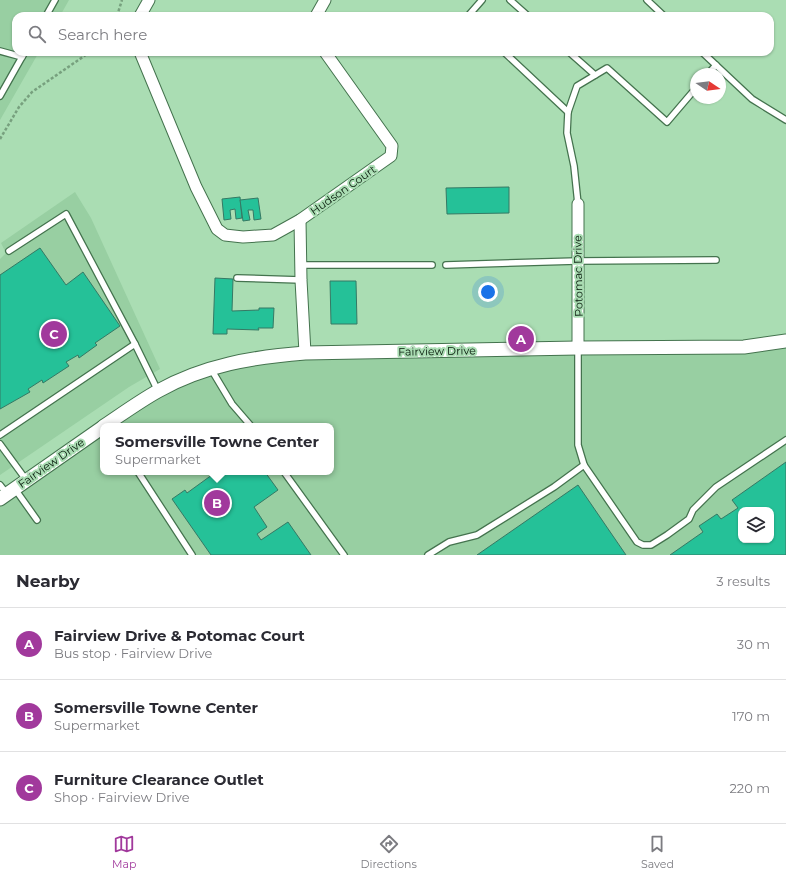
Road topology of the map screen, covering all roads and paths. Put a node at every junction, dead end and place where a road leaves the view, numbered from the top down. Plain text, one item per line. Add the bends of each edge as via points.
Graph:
1 (55, 0) edge
2 (122, 0) edge
3 (148, 0) edge
4 (325, 0) edge
5 (482, 0) edge
6 (510, 0) edge
7 (648, 0) edge
8 (48, 12) edge
9 (118, 12) edge
10 (142, 12) edge
11 (318, 12) edge
12 (472, 12) edge
13 (524, 12) edge
14 (660, 12) edge
15 (0, 51) edge
16 (12, 52) edge
17 (23, 56) edge
18 (84, 56) edge
19 (142, 56) edge
20 (328, 56) edge
21 (508, 56) edge
22 (574, 56) edge
23 (706, 56) edge
24 (716, 65) junction
25 (713, 68) edge
26 (595, 75) junction
27 (690, 95) edge
28 (0, 96) edge
29 (568, 112) junction
30 (786, 120) edge
31 (0, 139) edge
32 (578, 204) joint
33 (300, 220) junction
34 (9, 251) dead end
35 (716, 260) dead end
36 (578, 261) junction
37 (301, 265) junction
38 (432, 265) dead end
39 (446, 265) dead end
40 (237, 278) dead end
41 (301, 280) junction
42 (786, 341) edge
43 (135, 344) junction
44 (578, 348) junction
45 (305, 354) junction
46 (211, 369) junction
47 (158, 391) junction
48 (110, 423) edge
49 (248, 423) edge
50 (100, 430) edge
51 (0, 435) edge
52 (786, 440) edge
53 (0, 444) edge
54 (584, 465) junction
55 (140, 475) edge
56 (286, 475) edge
57 (26, 481) junction
58 (6, 492) edge
59 (37, 520) dead end
60 (192, 555) edge
61 (344, 555) edge
62 (428, 555) edge

1 - 8 lane
2 - 9 path
3 - 10 street
4 - 11 street
5 - 12 lane
6 - 13 lane
7 - 14 lane
15 - 16 lane
17 - 28 lane
18 - 31 path via 32,92 19,107
19 - 33 street via 196,187 217,229 230,237 273,234
20 - 33 street, Hudson Court via 392,146 391,156
21 - 29 lane
22 - 26 lane
23 - 24 lane
24 - 25 lane
24 - 30 lane via 752,99
26 - 27 lane via 607,68 667,122
26 - 29 lane via 577,86
29 - 32 lane via 567,133
32 - 36 street, Potomac Drive
33 - 37 street, Hudson Court
34 - 43 lane via 66,214
35 - 36 lane
36 - 39 lane
36 - 44 street, Potomac Drive
37 - 38 lane
37 - 41 street, Hudson Court
40 - 41 lane
41 - 45 street, Hudson Court
42 - 44 street, Fairview Drive via 744,347
43 - 47 lane
43 - 51 lane
44 - 45 street, Fairview Drive
44 - 54 lane via 578,445
45 - 46 street, Fairview Drive via 246,360
46 - 47 street, Fairview Drive
46 - 49 lane via 232,404
47 - 48 street, Fairview Drive
50 - 57 street, Fairview Drive
52 - 54 lane via 716,487 693,510 689,519 651,545 637,542
53 - 57 lane
54 - 62 lane via 477,535 449,542
55 - 60 lane
56 - 61 lane
57 - 58 street, Fairview Drive
58 - 59 lane

